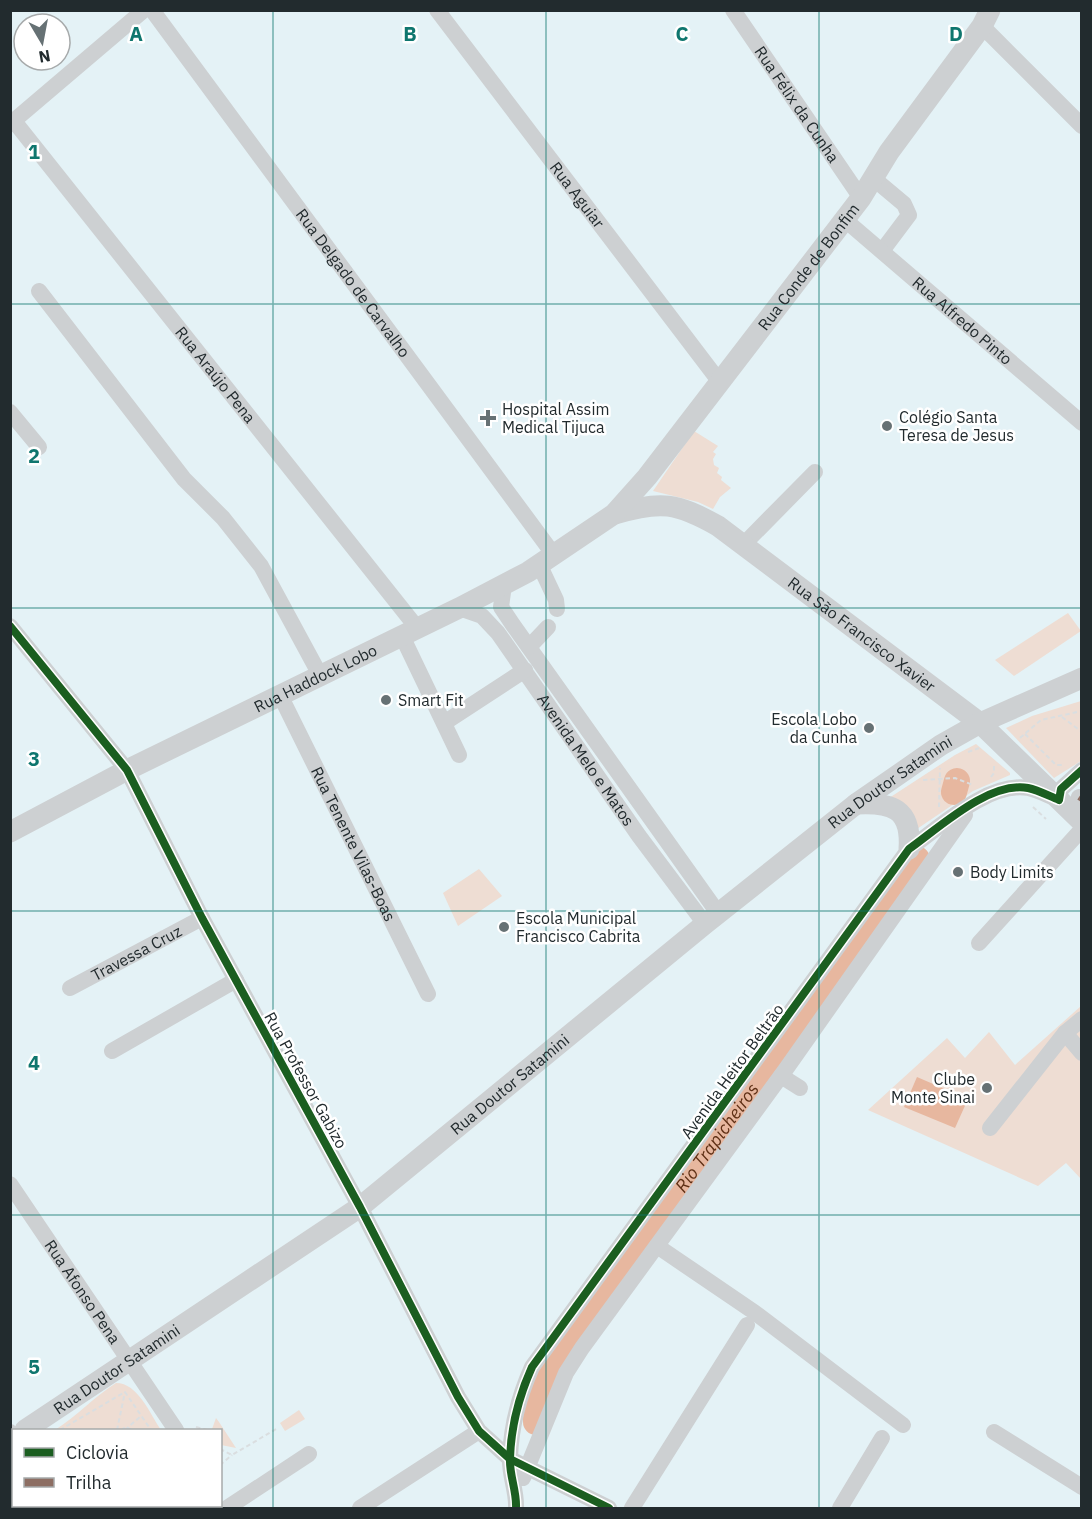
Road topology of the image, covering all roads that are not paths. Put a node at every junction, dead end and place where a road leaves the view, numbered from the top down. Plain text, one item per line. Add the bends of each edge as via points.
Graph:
1 (144, 10) edge
2 (152, 10) edge
3 (437, 10) edge
4 (733, 10) edge
5 (986, 18) edge
6 (12, 123) edge
7 (1082, 126) edge
8 (873, 178) junction
9 (861, 198) junction
10 (844, 219) junction
11 (882, 251) junction
12 (39, 291) dead end
13 (718, 381) junction
14 (10, 412) edge
15 (1082, 423) edge
16 (39, 447) dead end
17 (815, 472) dead end
18 (614, 514) junction
19 (743, 545) junction
20 (547, 560) junction
21 (504, 585) junction
22 (459, 608) junction
23 (556, 609) dead end
24 (10, 626) edge
25 (548, 627) dead end
26 (410, 632) junction
27 (529, 647) junction
28 (525, 670) junction
29 (320, 675) junction
30 (1082, 678) edge
31 (280, 695) junction
32 (556, 699) junction
33 (444, 723) junction
34 (980, 723) junction
35 (459, 755) dead end
36 (1076, 766) edge
37 (127, 771) junction
38 (1073, 799) edge
39 (975, 802) junction
40 (856, 804) junction
41 (1082, 822) edge
42 (1082, 829) edge
43 (10, 832) edge
44 (909, 849) junction
45 (202, 918) junction
46 (711, 919) junction
47 (980, 943) dead end
48 (236, 980) junction
49 (70, 988) dead end
50 (428, 994) dead end
51 (1082, 1019) edge
52 (1065, 1033) junction
53 (112, 1051) dead end
54 (1082, 1053) edge
55 (784, 1072) junction
56 (803, 1084) dead end
57 (990, 1128) dead end
58 (10, 1184) edge
59 (360, 1207) junction
60 (657, 1246) junction
61 (747, 1325) dead end
62 (129, 1360) junction
63 (903, 1425) dead end
64 (28, 1429) edge
65 (175, 1429) edge
66 (479, 1431) junction
67 (10, 1432) edge
68 (994, 1432) dead end
69 (12, 1438) edge
70 (882, 1438) dead end
71 (309, 1454) dead end
72 (510, 1460) junction
73 (526, 1468) junction
74 (1082, 1486) edge
75 (516, 1502) edge
76 (227, 1508) edge
77 (360, 1509) edge
78 (609, 1509) edge
79 (632, 1509) edge
80 (840, 1509) edge

1 - 6 street
2 - 20 street, Rua Delgado de Carvalho
3 - 13 street, Rua Aguiar
4 - 9 street, Rua Félix da Cunha
5 - 7 street
5 - 8 main road, Rua Conde de Bonfim
6 - 26 street, Rua Araújo Pena
8 - 9 main road, Rua Conde de Bonfim
8 - 11 street via 904,204 909,214
9 - 10 main road, Rua Conde de Bonfim
10 - 11 street, Rua Alfredo Pinto
10 - 13 main road, Rua Conde de Bonfim
11 - 15 street, Rua Alfredo Pinto
12 - 29 street via 184,479 223,518 261,566
13 - 18 main road, Rua Conde de Bonfim via 647,477
14 - 16 street
17 - 19 street
18 - 19 main road, Rua São Francisco Xavier via 641,506 688,509
18 - 20 main road, Rua Haddock Lobo
19 - 34 main road, Rua São Francisco Xavier
20 - 21 main road, Rua Haddock Lobo
20 - 23 street, Rua Delgado de Carvalho
21 - 22 main road, Rua Haddock Lobo
21 - 27 street, Avenida Melo e Matos via 501,606
22 - 26 main road, Rua Haddock Lobo
22 - 28 street, Avenida Melo e Matos via 482,616
24 - 37 street, Rua Professor Gabizo
25 - 27 street
26 - 29 main road, Rua Haddock Lobo
26 - 33 street, Rua Araújo Pena
27 - 32 street, Avenida Melo e Matos
28 - 32 street, Avenida Melo e Matos
28 - 33 street
29 - 31 main road, Rua Haddock Lobo
30 - 34 main road
31 - 37 main road, Rua Haddock Lobo
31 - 50 street, Rua Tenente Vilas-Boas
32 - 46 street, Avenida Melo e Matos
33 - 35 street, Rua Araújo Pena
34 - 38 main road, Rua São Francisco Xavier
34 - 40 main road, Rua Doutor Satamini
36 - 38 street via 1060,789
37 - 43 main road, Rua Haddock Lobo
37 - 45 street, Rua Professor Gabizo
38 - 39 street, Avenida Heitor Beltrão via 1012,787
38 - 41 main road, Rua São Francisco Xavier
39 - 44 street, Avenida Heitor Beltrão
39 - 55 street
40 - 44 main road via 881,802 900,814 910,835
40 - 46 main road, Rua Doutor Satamini
42 - 47 street
44 - 72 street, Avenida Heitor Beltrão via 532,1367 518,1399
45 - 48 street, Rua Professor Gabizo
45 - 49 street, Travessa Cruz
46 - 59 main road, Rua Doutor Satamini
48 - 53 street
48 - 59 street, Rua Professor Gabizo
51 - 52 street
52 - 54 street
52 - 57 street
55 - 56 street
55 - 60 street
58 - 62 street, Rua Afonso Pena
59 - 62 main road, Rua Doutor Satamini
59 - 66 street, Rua Professor Gabizo
60 - 63 street
60 - 73 street via 566,1373
61 - 79 street
62 - 64 main road, Rua Doutor Satamini
62 - 65 street, Rua Afonso Pena
66 - 72 street, Rua Professor Gabizo
66 - 77 street
67 - 69 street
68 - 74 street
70 - 80 street
71 - 76 street
72 - 73 street, Rua Professor Gabizo
72 - 75 street, Avenida Heitor Beltrão
73 - 75 street
73 - 78 street, Rua Professor Gabizo

